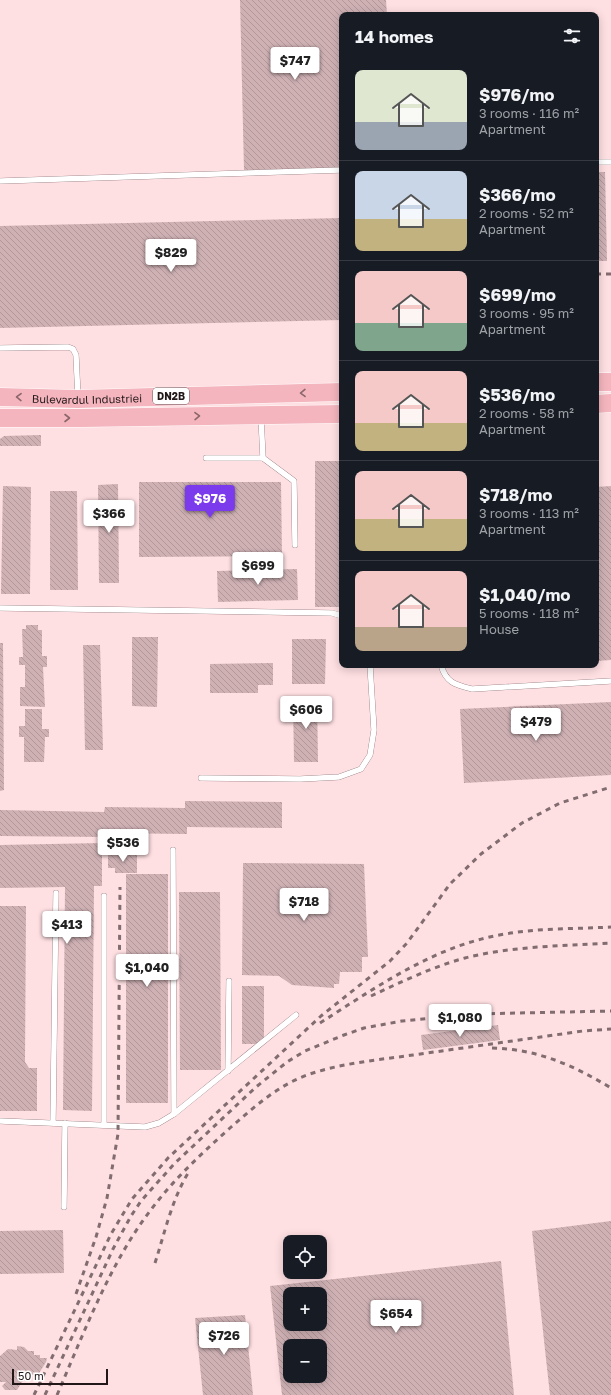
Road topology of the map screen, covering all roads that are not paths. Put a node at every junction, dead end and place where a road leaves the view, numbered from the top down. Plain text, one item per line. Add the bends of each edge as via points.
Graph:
1 (599, 162) edge
2 (611, 162) edge
3 (339, 170) edge
4 (0, 181) edge
5 (0, 348) edge
6 (599, 382) edge
7 (611, 382) edge
8 (339, 392) edge
9 (0, 397) edge
10 (78, 399) junction
11 (611, 403) edge
12 (599, 404) edge
13 (339, 414) edge
14 (261, 415) junction
15 (0, 418) edge
16 (206, 458) dead end
17 (263, 458) junction
18 (295, 545) dead end
19 (0, 608) edge
20 (339, 615) edge
21 (370, 668) edge
22 (442, 668) edge
23 (611, 681) edge
24 (201, 778) dead end
25 (173, 850) dead end
26 (56, 893) dead end
27 (104, 896) dead end
28 (229, 981) dead end
29 (296, 1015) dead end
30 (228, 1071) junction
31 (174, 1114) junction
32 (0, 1121) edge
33 (53, 1122) junction
34 (65, 1123) junction
35 (104, 1124) junction
36 (64, 1207) dead end

1 - 2 lane
3 - 4 lane
5 - 10 lane via 73,349 76,355
6 - 7 main road
8 -> 10 main road, Bulevardul Industriei / DN2B
10 -> 9 main road, Bulevardul Industriei / DN2B
11 - 12 main road
13 - 14 main road, Bulevardul Industriei / DN2B
15 -> 14 main road, Bulevardul Industriei / DN2B
14 - 17 lane
16 - 17 lane
17 - 18 lane via 294,481
19 - 20 lane
21 - 24 lane via 374,730 370,755 361,769 339,778
22 - 23 lane via 444,674 456,685 472,689
25 - 31 lane
26 - 33 lane
27 - 35 lane
28 - 30 lane
29 - 30 lane
30 - 31 lane
31 - 35 lane via 159,1123 145,1127
32 - 33 lane
33 - 34 lane
34 - 35 lane
34 - 36 lane

